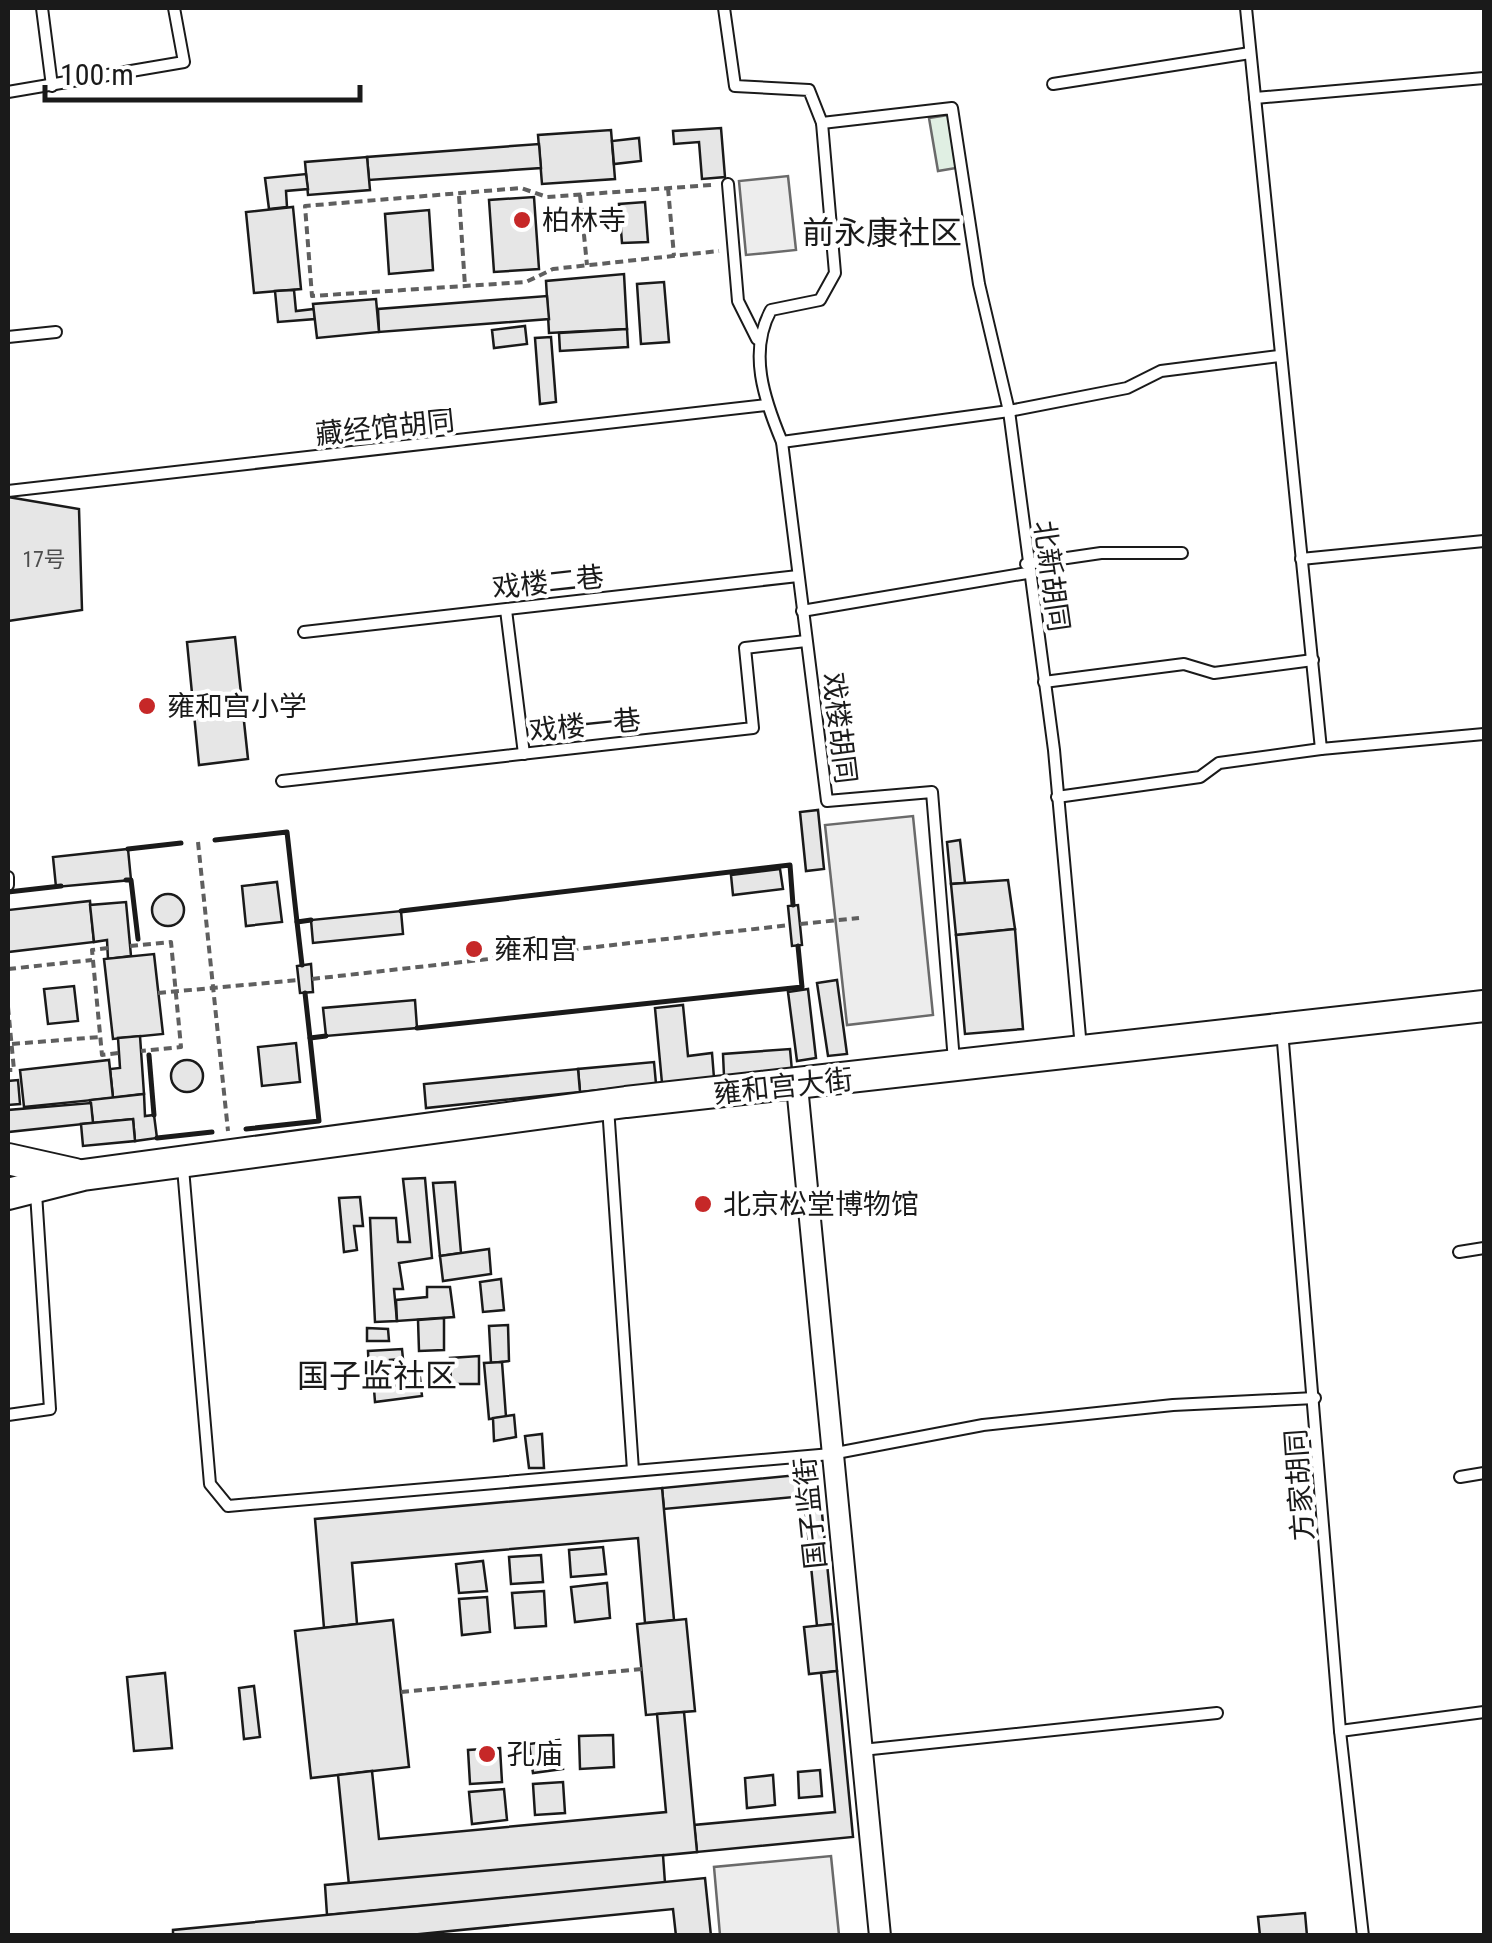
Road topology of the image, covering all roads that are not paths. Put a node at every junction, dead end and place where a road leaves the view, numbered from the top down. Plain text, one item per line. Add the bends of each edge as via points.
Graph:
1 (42, 8) edge
2 (174, 8) edge
3 (724, 8) edge
4 (1246, 8) edge
5 (1250, 53) junction
6 (1484, 78) edge
7 (1053, 84) dead end
8 (52, 86) junction
9 (8, 92) edge
10 (1254, 98) junction
11 (822, 123) junction
12 (728, 184) road end
13 (56, 332) dead end
14 (8, 337) edge
15 (758, 340) junction
16 (1279, 356) junction
17 (766, 404) junction
18 (1009, 411) junction
19 (782, 442) junction
20 (8, 491) edge
21 (1484, 541) edge
22 (1182, 553) dead end
23 (1301, 558) junction
24 (1027, 568) junction
25 (798, 576) junction
26 (506, 610) junction
27 (802, 611) junction
28 (304, 632) dead end
29 (806, 641) junction
30 (1312, 660) junction
31 (1044, 682) junction
32 (1484, 734) edge
33 (1322, 749) junction
34 (524, 754) junction
35 (282, 781) dead end
36 (1058, 797) junction
37 (8, 878) edge
38 (8, 886) edge
39 (1484, 1006) edge
40 (1282, 1030) junction
41 (1082, 1054) junction
42 (955, 1067) junction
43 (797, 1086) junction
44 (608, 1105) junction
45 (8, 1159) edge
46 (182, 1162) junction
47 (83, 1176) junction
48 (22, 1191) edge
49 (1484, 1248) edge
50 (1459, 1252) dead end
51 (1315, 1398) junction
52 (8, 1415) edge
53 (831, 1454) junction
54 (633, 1470) junction
55 (1484, 1474) edge
56 (1460, 1477) dead end
57 (1484, 1712) edge
58 (1217, 1713) dead end
59 (1340, 1731) junction
60 (861, 1750) junction
61 (880, 1936) edge
62 (1363, 1936) edge

1 - 8 lane
2 - 8 lane via 184,62
3 - 11 lane via 735,86 808,90
4 - 5 lane
5 - 7 lane
5 - 10 lane
6 - 10 lane
8 - 9 lane
10 - 16 lane
11 - 15 lane via 836,273 820,300 771,310
11 - 18 lane, 北新胡同 via 952,108 979,284
12 - 15 lane, 戏楼胡同 via 738,301
13 - 14 lane
15 - 17 lane, 戏楼胡同
16 - 18 lane via 1161,371 1127,388
16 - 23 lane
17 - 19 lane, 戏楼胡同
17 - 20 lane, 藏经馆胡同
18 - 19 lane
18 - 24 lane, 北新胡同
19 - 25 lane, 戏楼胡同
21 - 23 lane
22 - 24 lane via 1101,553
23 - 30 lane
24 - 27 lane
24 - 31 lane, 北新胡同
25 - 26 lane, 戏楼二巷
25 - 27 lane, 戏楼胡同
26 - 28 lane, 戏楼二巷
26 - 34 lane
27 - 29 lane, 戏楼胡同
29 - 34 lane, 戏楼一巷 via 745,648 754,728
29 - 42 lane, 戏楼胡同 via 827,801 932,792
30 - 31 lane via 1214,674 1184,664
30 - 33 lane
31 - 36 lane, 北新胡同
32 - 33 lane
33 - 36 lane via 1219,763 1200,777
34 - 35 lane, 戏楼一巷
36 - 41 lane, 北新胡同
37 - 38 lane
39 - 40 main road, 雍和宫大街
40 - 41 main road, 雍和宫大街
40 - 51 lane, 方家胡同
41 - 42 main road, 雍和宫大街
42 - 43 main road, 雍和宫大街
43 - 44 main road, 雍和宫大街
43 - 53 street, 国子监街
44 - 46 main road, 雍和宫大街
44 - 54 lane
45 - 47 main road, 雍和宫大街
46 - 47 main road, 雍和宫大街
46 - 54 lane via 210,1484 228,1506
47 - 48 main road, 雍和宫大街
48 - 52 lane via 50,1409
49 - 50 lane
51 - 53 lane via 1173,1404 1002,1423
51 - 59 lane, 方家胡同
53 - 54 lane
53 - 60 street, 国子监街
55 - 56 lane
57 - 59 lane
58 - 60 lane
59 - 62 lane, 方家胡同
60 - 61 street, 国子监街

